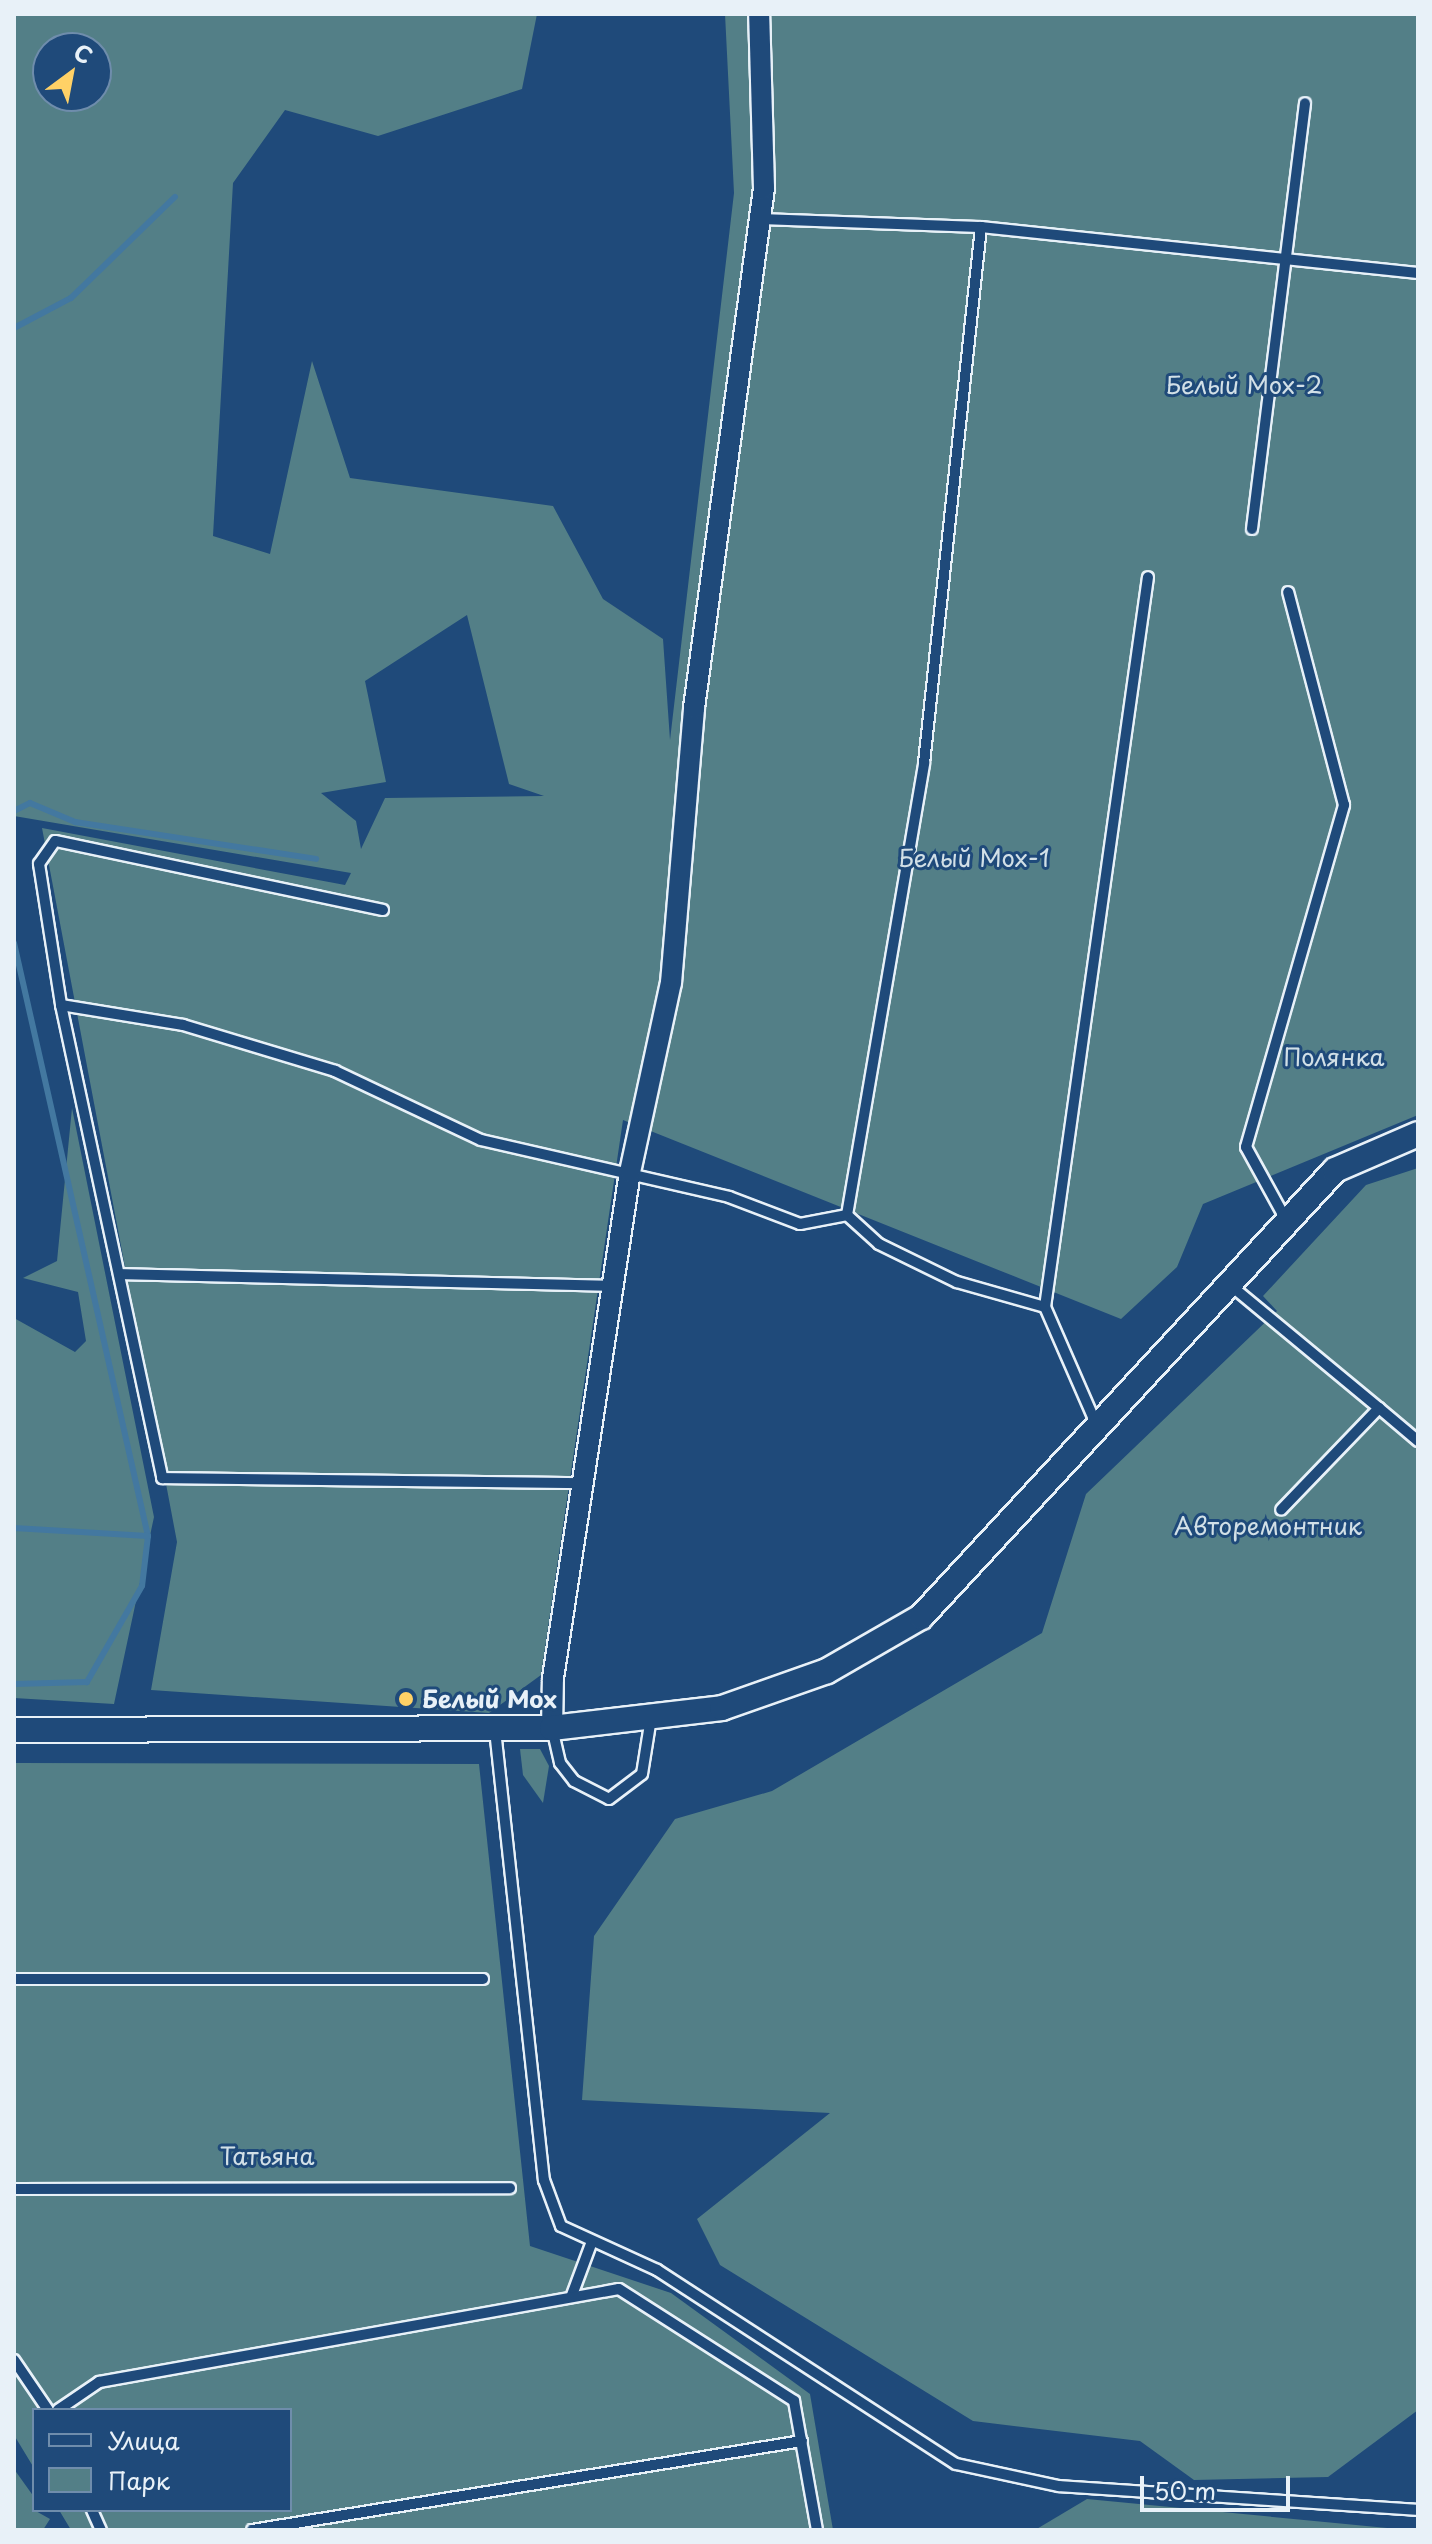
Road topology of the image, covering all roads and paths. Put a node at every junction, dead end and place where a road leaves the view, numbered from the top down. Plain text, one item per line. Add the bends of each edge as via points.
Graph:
1 (759, 14) edge
2 (1305, 103) dead end
3 (759, 219) junction
4 (981, 227) junction
5 (1288, 259) junction
6 (1418, 273) edge
7 (1252, 529) dead end
8 (1148, 577) dead end
9 (1288, 592) dead end
10 (383, 910) dead end
11 (61, 1005) junction
12 (1415, 1142) edge
13 (630, 1172) junction
14 (847, 1215) junction
15 (1285, 1218) junction
16 (121, 1274) junction
17 (1227, 1283) junction
18 (612, 1286) junction
19 (1045, 1307) junction
20 (1379, 1408) junction
21 (1097, 1428) junction
22 (1418, 1441) edge
23 (582, 1483) junction
24 (1281, 1510) dead end
25 (651, 1718) junction
26 (495, 1728) junction
27 (552, 1728) junction
28 (14, 1730) edge
29 (14, 1979) edge
30 (483, 1979) dead end
31 (510, 2188) dead end
32 (14, 2189) edge
33 (591, 2244) junction
34 (572, 2295) junction
35 (14, 2360) edge
36 (47, 2408) edge
37 (61, 2408) edge
38 (802, 2441) junction
39 (1418, 2510) edge
40 (252, 2530) edge
41 (817, 2530) edge

1 - 3 street
2 - 5 lane
3 - 4 lane
3 - 13 street via 694,708 671,983
4 - 5 lane
4 - 14 lane via 924,763
5 - 6 lane
5 - 7 lane
8 - 19 lane
9 - 15 lane via 1344,805 1246,1147
10 - 11 lane via 55,841 39,864
11 - 13 lane via 183,1025 335,1071 481,1140
11 - 16 lane
12 - 15 street via 1335,1170
13 - 14 lane via 800,1224
13 - 18 street
14 - 19 lane via 879,1244 957,1282
15 - 17 street
16 - 18 lane
16 - 23 lane via 162,1478
17 - 20 lane
17 - 21 street
18 - 23 street
19 - 21 lane
20 - 22 lane
20 - 24 lane
21 - 25 street via 921,1617 827,1671 722,1708
23 - 27 street
25 - 27 street
25 - 27 lane via 642,1774 609,1799 574,1781 560,1763
26 - 27 street
26 - 28 street
26 - 33 lane via 544,2180 561,2226
29 - 30 lane
31 - 32 lane
33 - 34 lane
33 - 39 lane via 657,2270 956,2464 1059,2486
34 - 37 lane via 99,2382
34 - 38 lane via 619,2289 665,2314 794,2401
35 - 36 lane
38 - 40 lane
38 - 41 lane

